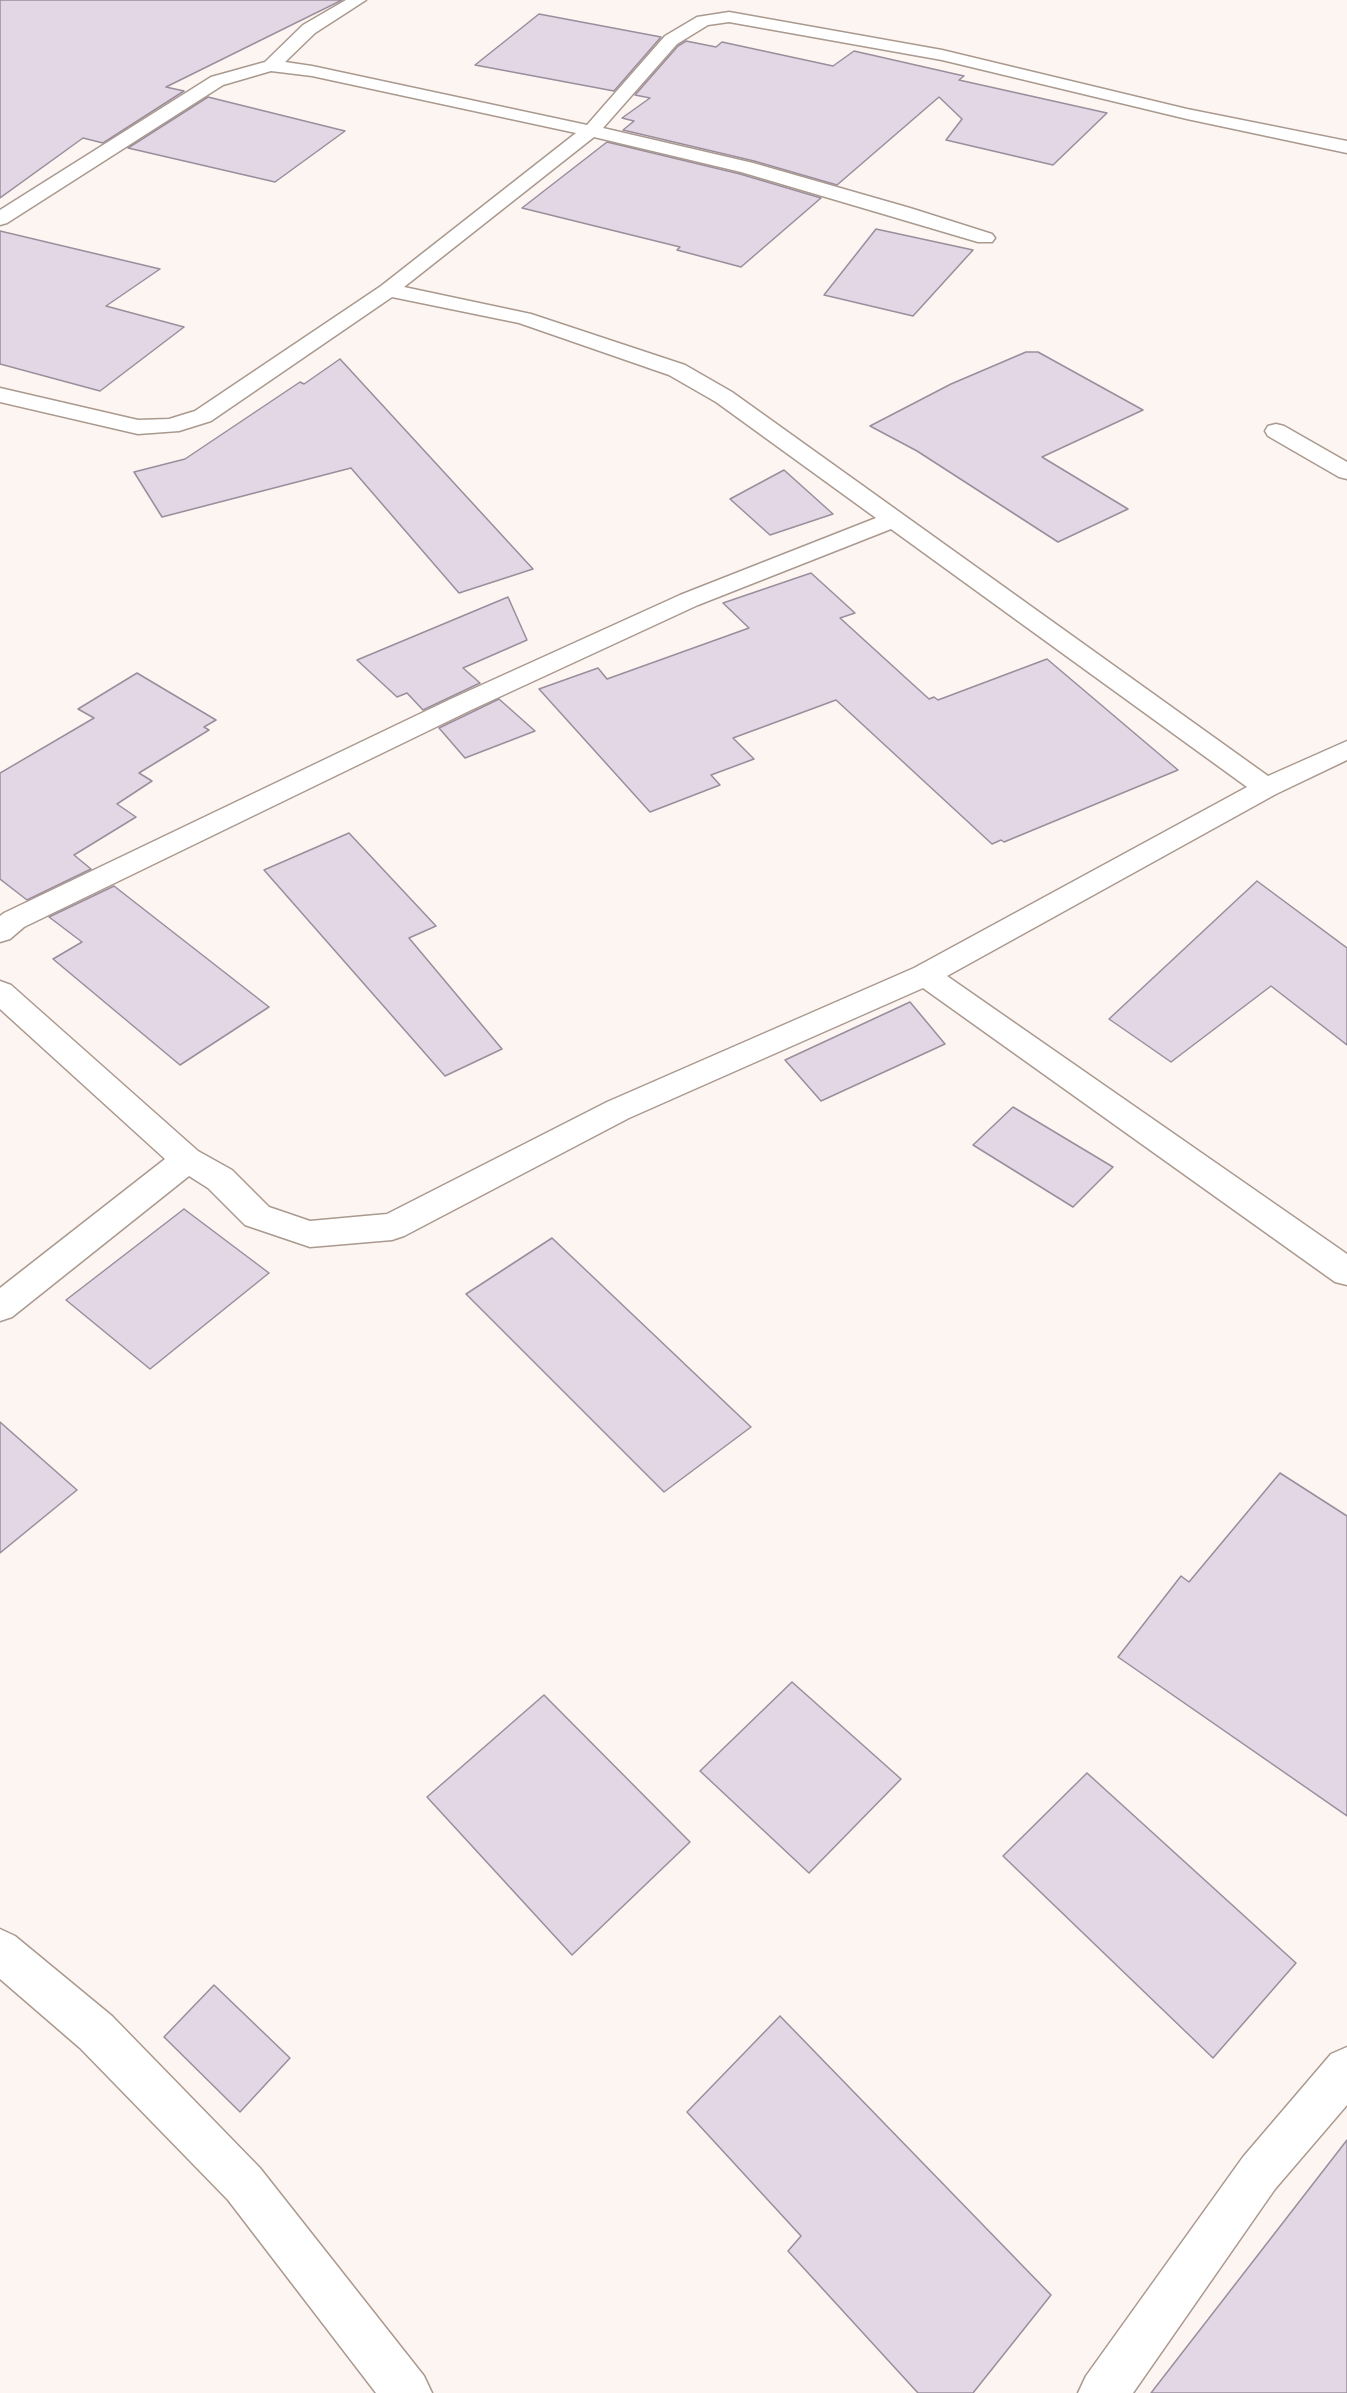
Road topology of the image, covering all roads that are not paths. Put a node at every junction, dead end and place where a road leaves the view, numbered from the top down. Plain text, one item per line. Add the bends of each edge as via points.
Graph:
1 (358, 0) edge
2 (271, 66) junction
3 (591, 131) junction
4 (1347, 147) edge
5 (0, 219) edge
6 (985, 238) dead end
7 (388, 290) junction
8 (0, 395) edge
9 (1276, 431) dead end
10 (1347, 472) edge
11 (893, 520) junction
12 (1347, 749) edge
13 (1266, 788) junction
14 (0, 932) edge
15 (925, 975) junction
16 (0, 992) edge
17 (187, 1160) junction
18 (1347, 1272) edge
19 (0, 1307) edge
20 (0, 1951) edge
21 (1347, 2070) edge
22 (407, 2393) edge
23 (1103, 2393) edge

1 - 2 street via 309,29
2 - 3 street via 312,71
2 - 5 street via 217,81
3 - 4 street via 671,40 703,21 729,17 942,55 1187,114
3 - 6 street via 746,167
3 - 7 street
7 - 8 street via 203,416 171,426 138,427
7 - 11 street via 524,318 677,370 724,397
9 - 10 street
11 - 13 street
11 - 14 street via 689,600 462,704 14,920
12 - 13 street
13 - 15 street
15 - 17 street via 618,1110 392,1227 310,1234 257,1215 220,1179
15 - 18 street
16 - 17 street
17 - 19 street
20 - 22 street via 96,2032 244,2184
21 - 23 street via 1259,2173

